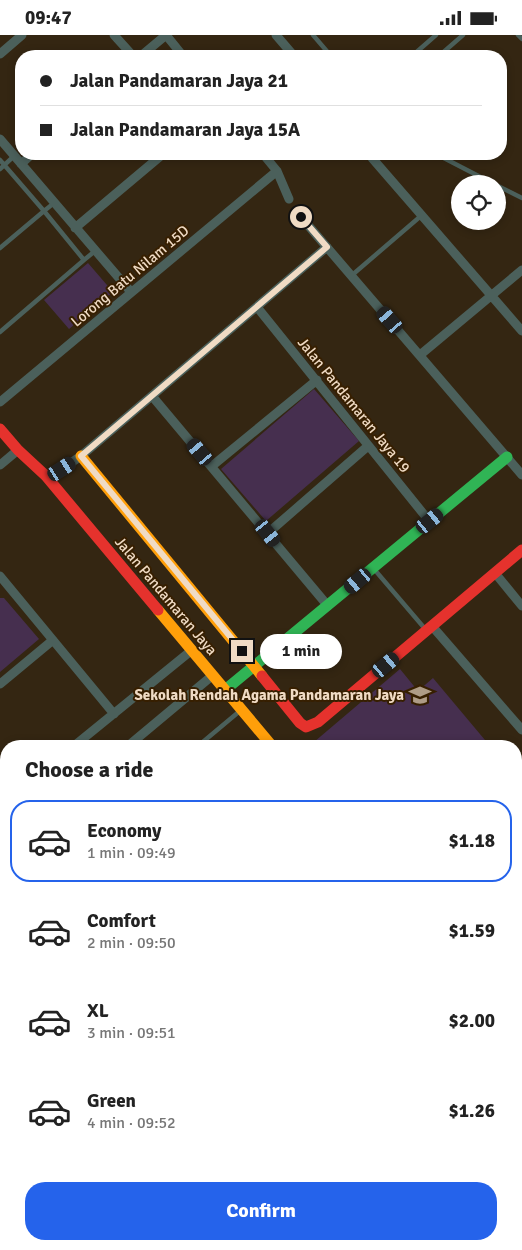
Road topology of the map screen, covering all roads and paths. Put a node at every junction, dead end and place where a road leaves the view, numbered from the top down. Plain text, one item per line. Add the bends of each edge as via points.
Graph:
1 (22, 35) edge
2 (114, 35) edge
3 (166, 35) edge
4 (276, 35) edge
5 (313, 35) edge
6 (436, 35) edge
7 (463, 35) edge
8 (518, 35) edge
9 (522, 39) edge
10 (128, 50) edge
11 (148, 50) edge
12 (178, 50) edge
13 (289, 50) edge
14 (326, 50) edge
15 (419, 50) edge
16 (446, 50) edge
17 (0, 54) edge
18 (0, 139) edge
19 (14, 156) joint
20 (0, 160) edge
21 (18, 160) edge
22 (25, 160) edge
23 (157, 160) edge
24 (268, 160) edge
25 (374, 160) edge
26 (448, 160) edge
27 (21, 164) junction
28 (2, 167) edge
29 (277, 171) junction
30 (477, 175) edge
31 (506, 190) edge
32 (522, 198) edge
33 (290, 199) dead end
34 (54, 203) junction
35 (44, 211) junction
36 (422, 215) junction
37 (301, 217) dead end
38 (76, 228) junction
39 (327, 247) junction
40 (0, 249) edge
41 (95, 251) junction
42 (84, 260) junction
43 (522, 270) edge
44 (352, 276) junction
45 (131, 293) junction
46 (491, 295) junction
47 (257, 307) junction
48 (522, 331) edge
49 (0, 332) edge
50 (420, 355) junction
51 (317, 380) junction
52 (152, 396) junction
53 (0, 402) edge
54 (0, 429) edge
55 (368, 446) junction
56 (18, 450) junction
57 (81, 456) junction
58 (507, 457) junction
59 (0, 465) edge
60 (212, 466) junction
61 (522, 475) edge
62 (46, 476) junction
63 (430, 521) junction
64 (268, 533) junction
65 (522, 550) edge
66 (373, 568) junction
67 (495, 573) junction
68 (2, 581) edge
69 (328, 606) junction
70 (522, 606) edge
71 (429, 628) junction
72 (52, 641) junction
73 (192, 650) junction
74 (254, 667) junction
75 (213, 675) junction
76 (0, 684) edge
77 (225, 690) junction
78 (241, 710) junction
79 (114, 714) junction
80 (522, 730) edge
81 (82, 740) edge
82 (135, 740) edge
83 (205, 740) edge
84 (266, 740) edge

1 - 17 street
2 - 10 street
3 - 11 street
3 - 12 street
4 - 13 street
5 - 14 lane
6 - 15 lane
7 - 16 lane
8 - 9 lane
18 - 19 street
19 - 28 lane
20 - 28 lane
21 - 27 street
22 - 27 street
23 - 38 street
24 - 29 street
25 - 36 street
26 - 30 lane
27 - 34 street
28 - 35 lane
29 - 33 street
29 - 45 street, Lorong Batu Nilam 15D
31 - 32 lane
34 - 35 lane
34 - 38 street
35 - 40 lane
35 - 42 lane
36 - 44 lane
36 - 46 street
37 - 39 street
38 - 41 street
39 - 44 street
39 - 47 street
41 - 42 lane
41 - 45 street
42 - 49 lane
43 - 46 street
44 - 50 street
45 - 53 street, Lorong Batu Nilam 15D
46 - 48 street
46 - 50 street
47 - 51 street, Jalan Pandamaran Jaya 19
47 - 52 street
50 - 58 street
51 - 55 street, Jalan Pandamaran Jaya 19
51 - 60 street
52 - 57 street
52 - 60 street
54 - 56 street, Jalan Pandamaran Jaya
55 - 63 street, Jalan Pandamaran Jaya 19
55 - 64 street
56 - 59 street
56 - 62 street, Jalan Pandamaran Jaya
57 - 62 street
57 - 74 street
58 - 61 street
58 - 63 street
60 - 64 street
62 - 73 street, Jalan Pandamaran Jaya
63 - 66 street
64 - 69 street
65 - 67 street
66 - 69 street
66 - 71 lane
67 - 70 street
67 - 71 street
68 - 72 street
69 - 74 street
71 - 74 street via 318,722 306,727
71 - 80 street
72 - 76 street
72 - 79 street
73 - 75 street, Jalan Pandamaran Jaya
73 - 79 street
74 - 77 street
75 - 77 street, Jalan Pandamaran Jaya
75 - 82 street
77 - 78 street, Jalan Pandamaran Jaya
78 - 83 lane
78 - 84 street, Jalan Pandamaran Jaya
79 - 81 street

